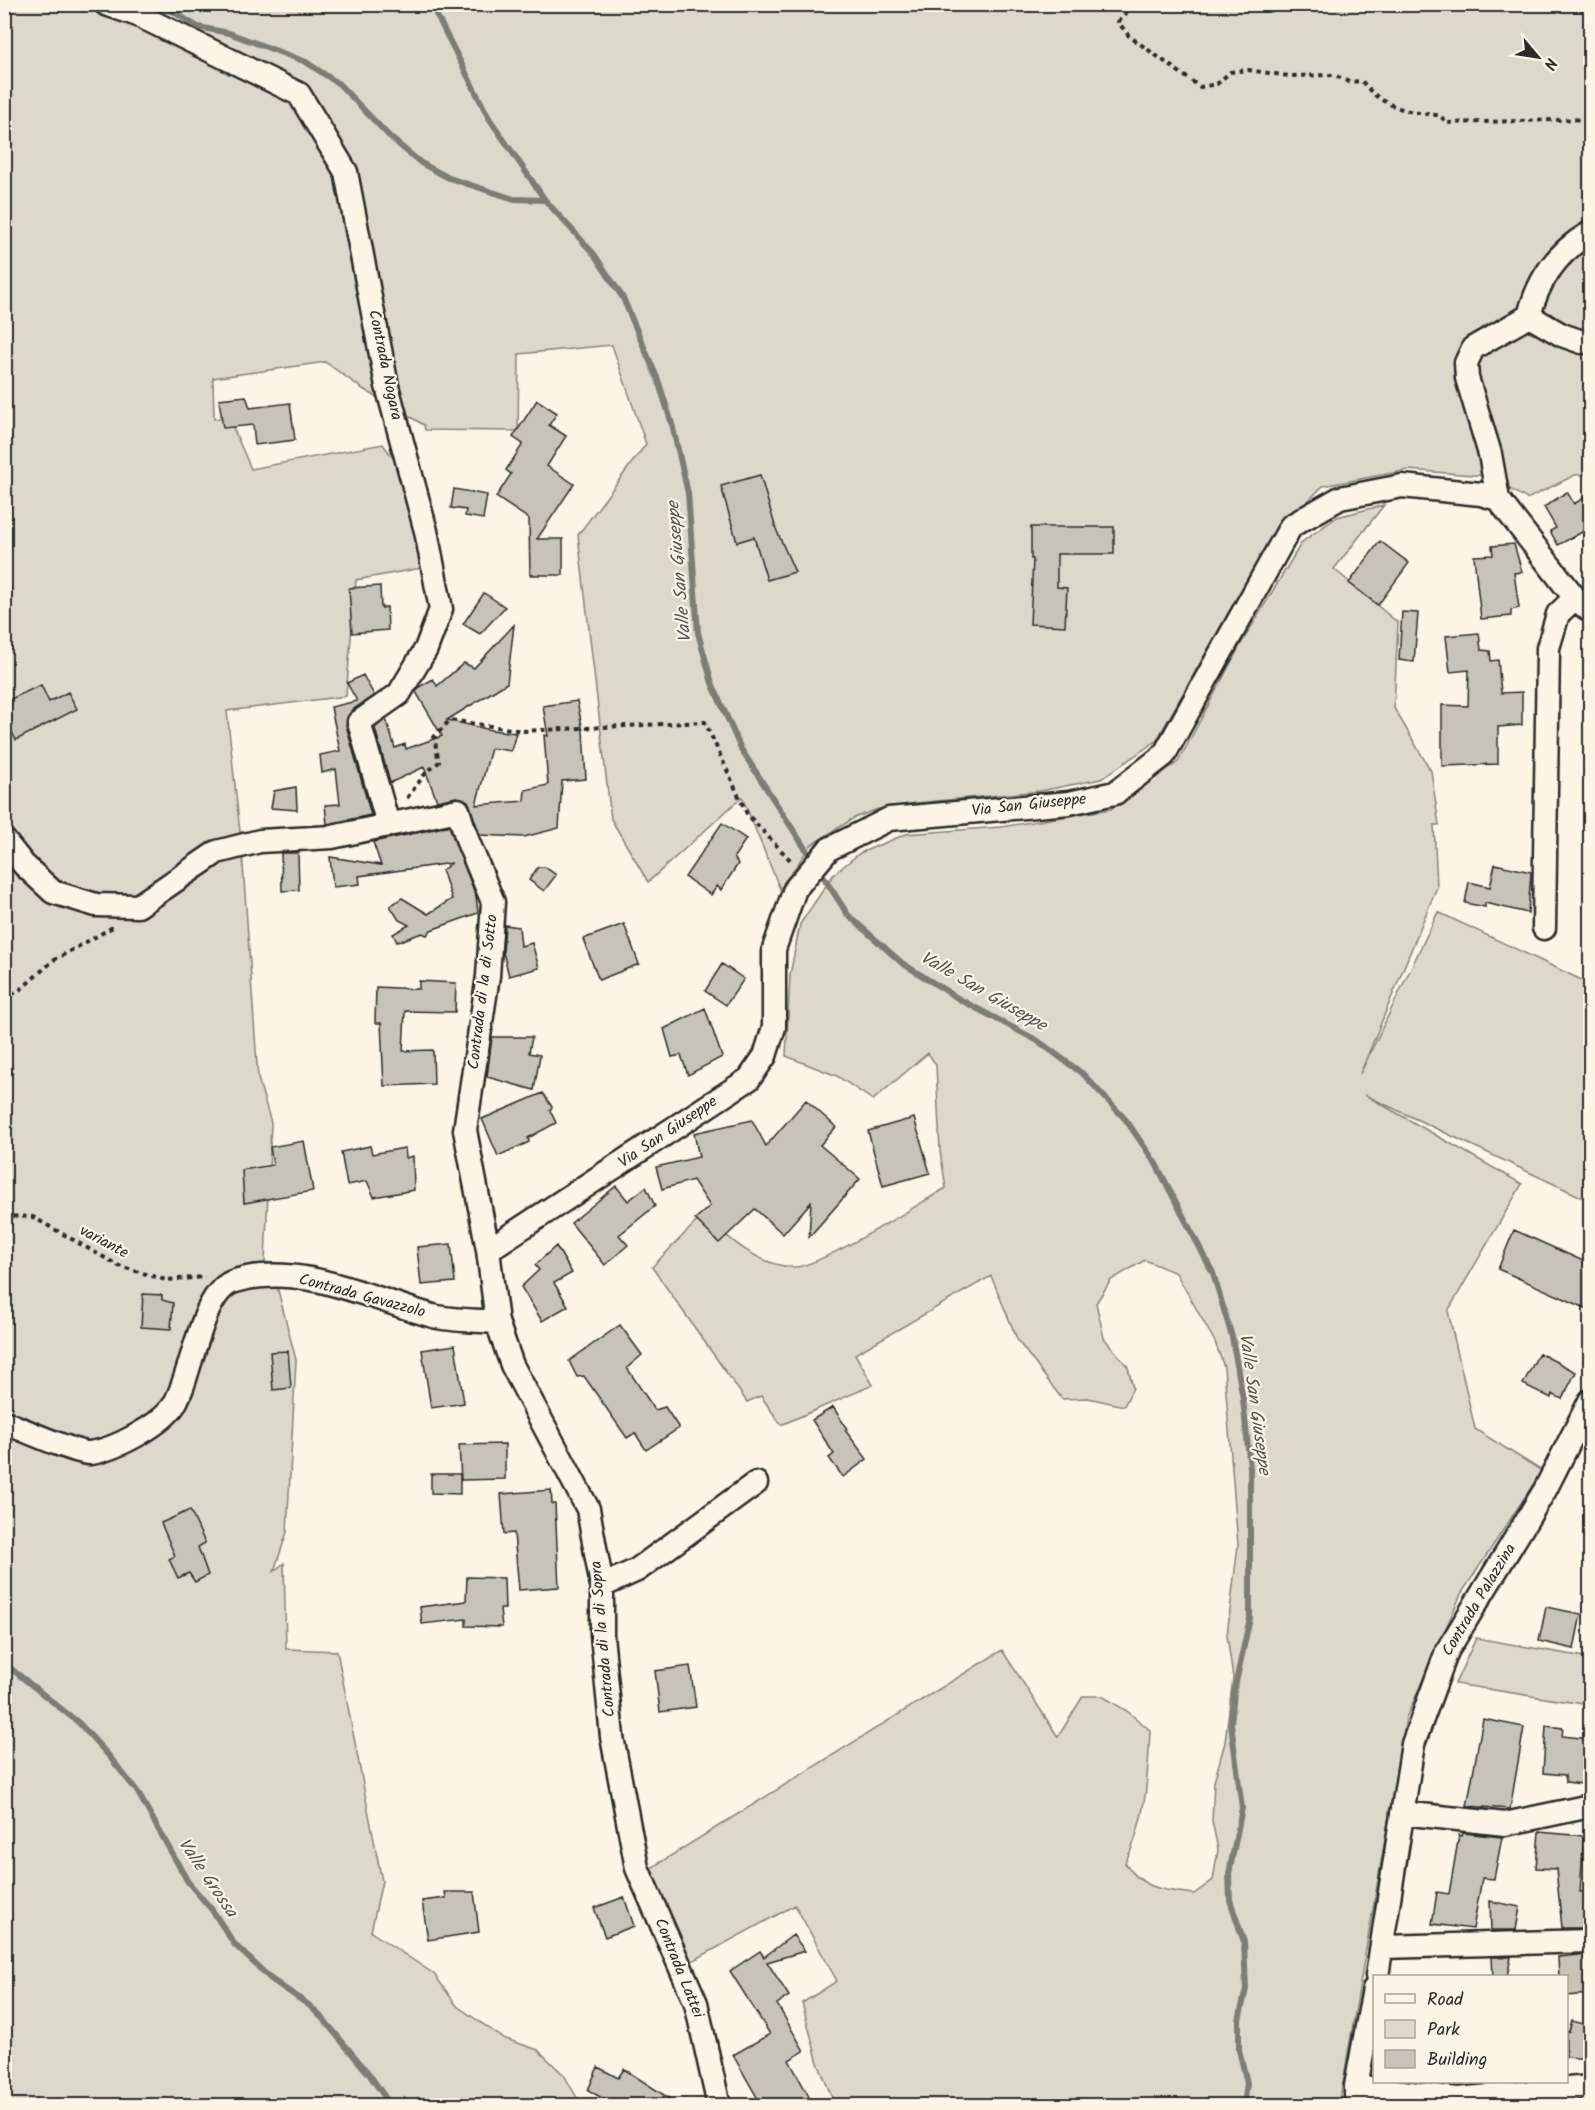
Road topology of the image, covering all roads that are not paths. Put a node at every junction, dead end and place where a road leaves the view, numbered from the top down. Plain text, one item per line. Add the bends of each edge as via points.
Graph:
1 (106, 4) edge
2 (1590, 233) edge
3 (1528, 316) junction
4 (1582, 342) dead end
5 (1498, 499) junction
6 (1582, 604) edge
7 (388, 824) junction
8 (4, 840) edge
9 (1544, 928) dead end
10 (488, 1250) junction
11 (496, 1322) junction
12 (1590, 1401) edge
13 (4, 1422) edge
14 (756, 1484) dead end
15 (602, 1586) junction
16 (1590, 1806) edge
17 (1402, 1813) junction
18 (638, 1868) joint
19 (1590, 1941) edge
20 (1383, 1947) junction
21 (1377, 1975) edge
22 (1373, 1995) edge
23 (1590, 2087) edge
24 (1356, 2096) edge
25 (719, 2106) edge

1 - 7 street, Contrada Nogara via 138,15 299,94 346,172 387,386 426,531 441,609 426,648 399,694 359,722
2 - 3 street via 1567,248 1542,279
3 - 4 street
3 - 5 street via 1473,348 1466,363
5 - 6 street
5 - 10 street, Via San Giuseppe via 1402,486 1340,498 1291,526 1164,756 1115,793 1069,803 889,819 829,849 795,889 774,949 774,1027 765,1056 749,1079
6 - 9 street via 1558,615 1548,648
7 - 8 street via 332,837 260,841 217,852 138,906 96,905 53,892
7 - 10 street, Contrada di la di Sotto via 458,810 493,902 488,976 465,1130
10 - 11 street, Contrada di la di Sopra
11 - 13 street, Contrada Gavazzolo via 436,1317 316,1281 267,1273 232,1281 212,1301 173,1407 126,1441 88,1453
11 - 15 street, Contrada di la di Sopra via 512,1365 588,1509
12 - 17 street, Contrada Palazzina via 1545,1490 1447,1651 1413,1744
14 - 15 street via 637,1570
15 - 18 street, Contrada di la di Sopra via 602,1635 612,1737
16 - 17 street via 1505,1824
17 - 20 street, Contrada Palazzina
18 - 25 street, Contrada Lattei via 696,2003
19 - 20 street
20 - 21 street, Contrada Palazzina
22 - 24 street
23 - 24 street via 1457,2099

